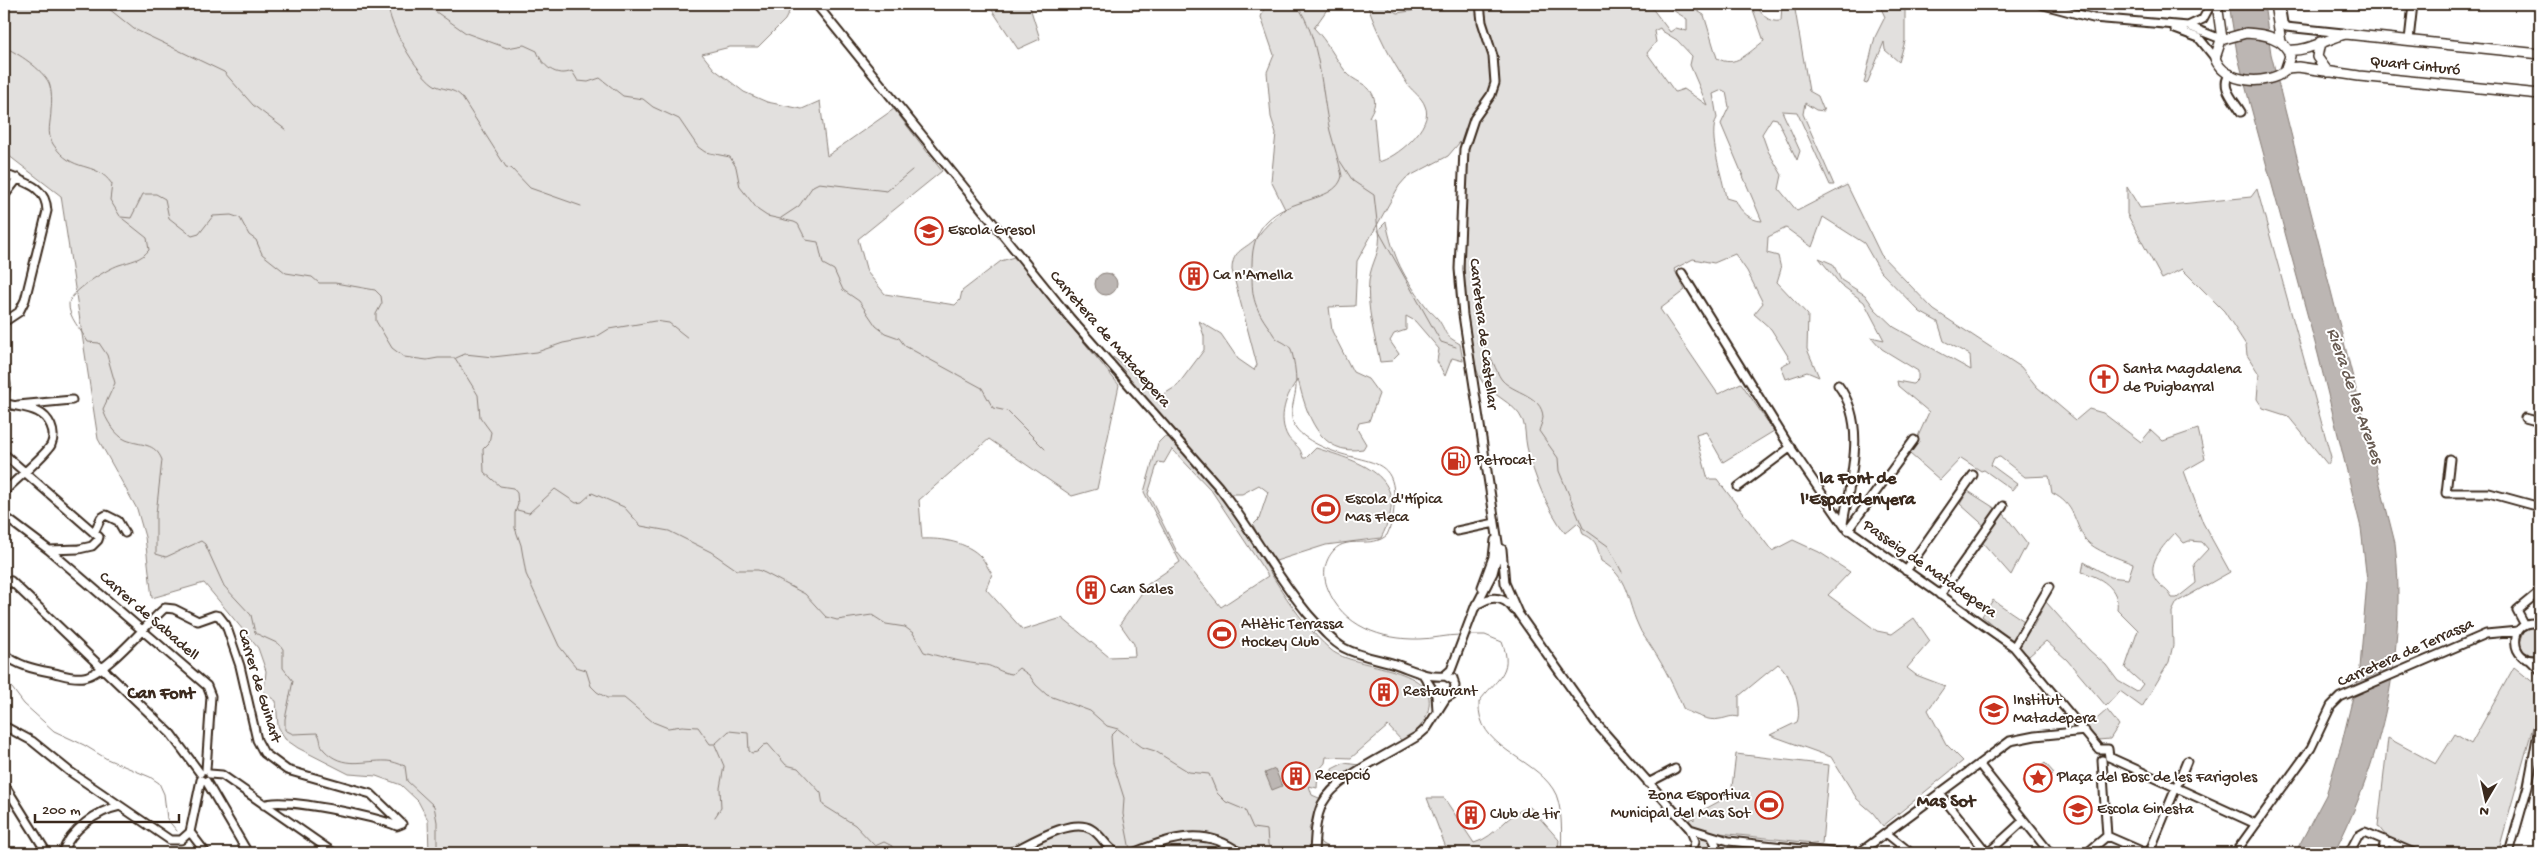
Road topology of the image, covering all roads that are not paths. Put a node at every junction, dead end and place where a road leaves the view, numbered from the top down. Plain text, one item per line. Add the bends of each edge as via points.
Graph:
1 (816, 4) edge
2 (1480, 4) edge
3 (2040, 4) edge
4 (2211, 4) edge
5 (2217, 4) edge
6 (2274, 4) edge
7 (2280, 4) edge
8 (2413, 4) edge
9 (2130, 22) junction
10 (2188, 26) junction
11 (2346, 34) junction
12 (2223, 38) junction
13 (2277, 40) junction
14 (2409, 40) junction
15 (2320, 42) junction
16 (2288, 50) junction
17 (2540, 54) edge
18 (2214, 58) junction
19 (2287, 68) junction
20 (2328, 72) junction
21 (2230, 74) junction
22 (2540, 94) edge
23 (2241, 112) dead end
24 (4, 174) edge
25 (18, 178) junction
26 (4, 196) edge
27 (1682, 273) dead end
28 (4, 322) edge
29 (4, 367) edge
30 (1838, 384) dead end
31 (4, 395) edge
32 (72, 400) dead end
33 (4, 403) edge
34 (18, 405) junction
35 (2525, 418) dead end
36 (2540, 422) edge
37 (1914, 440) dead end
38 (1790, 447) junction
39 (4, 454) edge
40 (2450, 459) dead end
41 (24, 472) junction
42 (1973, 475) dead end
43 (1738, 486) dead end
44 (4, 492) edge
45 (2004, 506) dead end
46 (2540, 507) edge
47 (4, 516) edge
48 (1496, 525) junction
49 (1846, 527) junction
50 (1457, 531) dead end
51 (94, 533) junction
52 (124, 533) dead end
53 (1498, 538) junction
54 (49, 550) junction
55 (1495, 568) junction
56 (1906, 571) junction
57 (1504, 577) junction
58 (4, 587) edge
59 (2049, 587) dead end
60 (1482, 589) junction
61 (2540, 591) edge
62 (1940, 594) junction
63 (1477, 605) junction
64 (1518, 613) junction
65 (2540, 618) edge
66 (2537, 623) edge
67 (2525, 625) junction
68 (142, 630) junction
69 (2518, 631) junction
70 (2492, 633) junction
71 (2515, 646) junction
72 (2014, 647) junction
73 (4, 654) edge
74 (2540, 659) edge
75 (2529, 660) junction
76 (1452, 667) junction
77 (102, 668) junction
78 (2540, 670) edge
79 (1424, 676) junction
80 (1441, 677) junction
81 (1454, 681) junction
82 (1435, 692) junction
83 (1446, 698) junction
84 (1437, 711) junction
85 (2540, 722) edge
86 (4, 726) edge
87 (2085, 731) junction
88 (2099, 749) junction
89 (2109, 756) junction
90 (2102, 760) junction
91 (2187, 761) dead end
92 (1979, 764) junction
93 (1674, 769) dead end
94 (204, 776) junction
95 (1648, 783) junction
96 (4, 784) edge
97 (2176, 787) junction
98 (1940, 794) junction
99 (264, 805) junction
100 (120, 806) junction
101 (2023, 821) junction
102 (2256, 824) junction
103 (1690, 829) junction
104 (190, 832) junction
105 (1886, 833) junction
106 (1704, 835) junction
107 (2107, 836) junction
108 (1712, 838) junction
109 (2385, 840) junction
110 (1729, 841) junction
111 (1694, 849) edge
112 (1715, 851) edge
113 (1794, 851) edge
114 (47, 853) edge
115 (62, 853) edge
116 (206, 853) edge
117 (248, 853) edge
118 (334, 853) edge
119 (669, 853) edge
120 (693, 853) edge
121 (1010, 853) edge
122 (1117, 853) edge
123 (1132, 853) edge
124 (1240, 853) edge
125 (1314, 853) edge
126 (1840, 853) edge
127 (1859, 853) edge
128 (1911, 853) edge
129 (1987, 853) edge
130 (2050, 853) edge
131 (2087, 853) edge
132 (2147, 853) edge
133 (2235, 853) edge
134 (2349, 853) edge
135 (2382, 853) edge
136 (2414, 853) edge
137 (2509, 853) edge

1 - 79 street, Carretera de Matadepera via 1070,318 1218,486 1283,584 1316,623 1344,647
2 - 48 street, Carretera de Castellar via 1493,56 1495,83 1491,95 1474,119 1464,149 1459,269 1462,315
3 - 9 street via 2093,18
4 - 10 street via 2203,19
5 - 12 main road
6 - 13 main road
7 - 11 street via 2286,27
8 - 14 street
9 - 10 street
9 - 18 street via 2191,33 2203,41
10 - 12 street
11 - 14 main road
11 - 15 main road
12 - 13 main road via 2246,33
12 - 18 main road
13 - 16 main road
14 - 17 main road
15 - 16 main road via 2301,51
15 - 20 main road via 2316,58
16 - 19 main road via 2290,60
18 - 21 main road
19 - 20 main road, Quart Cinturó via 2298,66
19 - 21 main road via 2277,77 2267,80 2249,80
20 - 22 main road, Quart Cinturó
21 - 23 street via 2225,85
24 - 25 street
25 - 26 street
25 - 28 street via 41,192 47,211 25,300 16,315
27 - 38 street, Passeig de Matadepera
29 - 31 street
30 - 49 street via 1850,405 1855,440
32 - 34 street
33 - 34 street
34 - 41 street via 42,414 51,425 52,434 50,446
35 - 36 street
37 - 49 street
38 - 43 street
38 - 49 street, Passeig de Matadepera
39 - 41 street
40 - 46 street via 2446,493 2489,493
41 - 44 street
41 - 51 street
42 - 56 street
45 - 62 street
47 - 54 street, Carrer de Sabadell
48 - 50 street
48 - 53 street, Carretera de Castellar
48 - 60 street, Carretera de Castellar via 1493,557
49 - 56 street, Passeig de Matadepera
51 - 52 street via 106,515 118,521
51 - 54 street via 99,537 92,546
53 - 55 street, Carretera de Castellar via 1499,555
53 - 57 street via 1505,564
54 - 68 street, Carrer de Sabadell
55 - 57 street
55 - 60 street
55 - 63 street, Carretera de Castellar
56 - 62 street, Passeig de Matadepera
57 - 64 street
58 - 77 street via 11,581
59 - 72 street
60 - 63 street, Carretera de Castellar
61 - 67 street via 2517,610
62 - 72 street, Passeig de Matadepera
63 - 64 street via 1488,598 1499,598
63 - 76 street
64 - 95 street via 1590,716
65 - 66 street
66 - 67 street
67 - 69 street
68 - 77 street, Carrer de Guinart
68 - 94 street, Carrer de Sabadell via 209,688 211,703
68 - 99 street, Carrer de Guinart via 165,608 198,621 219,616 226,625 237,657 257,740 264,753 287,770 371,794 402,824 397,826 307,806 275,802
69 - 70 street, Carretera de Terrassa
69 - 71 street
70 - 71 street, Carretera de Terrassa via 2506,637
70 - 102 street, Carretera de Terrassa via 2340,697 2331,706 2310,748
71 - 75 street, Carretera de Terrassa
72 - 87 street, Passeig de Matadepera
73 - 77 street via 21,665 69,677 88,676
74 - 75 street
75 - 78 street, Carretera de Terrassa
76 - 80 street
76 - 81 street
77 - 94 street via 171,734
79 - 80 street
79 - 82 street
80 - 81 street
80 - 82 street via 1434,683
81 - 83 street via 1455,690
82 - 83 street
82 - 84 street
83 - 84 street
84 - 125 street via 1419,735 1332,790 1318,815
85 - 137 street via 2528,786
86 - 100 street via 32,741
87 - 88 street, Passeig de Matadepera
87 - 92 street via 2018,738
88 - 89 street via 2108,749
88 - 90 street via 2097,755
89 - 90 street
89 - 97 street
90 - 107 street
91 - 97 street
92 - 98 street
92 - 101 street
93 - 95 street
94 - 99 street via 222,775
94 - 104 street
94 - 117 street
95 - 103 street
96 - 114 street
97 - 102 street
97 - 132 street
98 - 105 street
98 - 129 street
99 - 118 street
100 - 104 street via 167,839 181,840
100 - 115 street via 86,823 71,837
101 - 129 street
101 - 130 street
102 - 133 street, Carretera de Terrassa
103 - 106 street
103 - 111 street
104 - 116 street
105 - 127 street
105 - 128 street
106 - 108 street
106 - 111 street
107 - 131 street
107 - 132 street
108 - 110 street
108 - 112 street
109 - 134 street via 2361,832
109 - 135 street
109 - 136 street
110 - 112 street via 1719,844
110 - 113 street
113 - 126 street
119 - 120 street
121 - 122 street via 1062,829 1076,826 1094,831 1110,850
123 - 124 street via 1170,838 1185,837 1213,840

